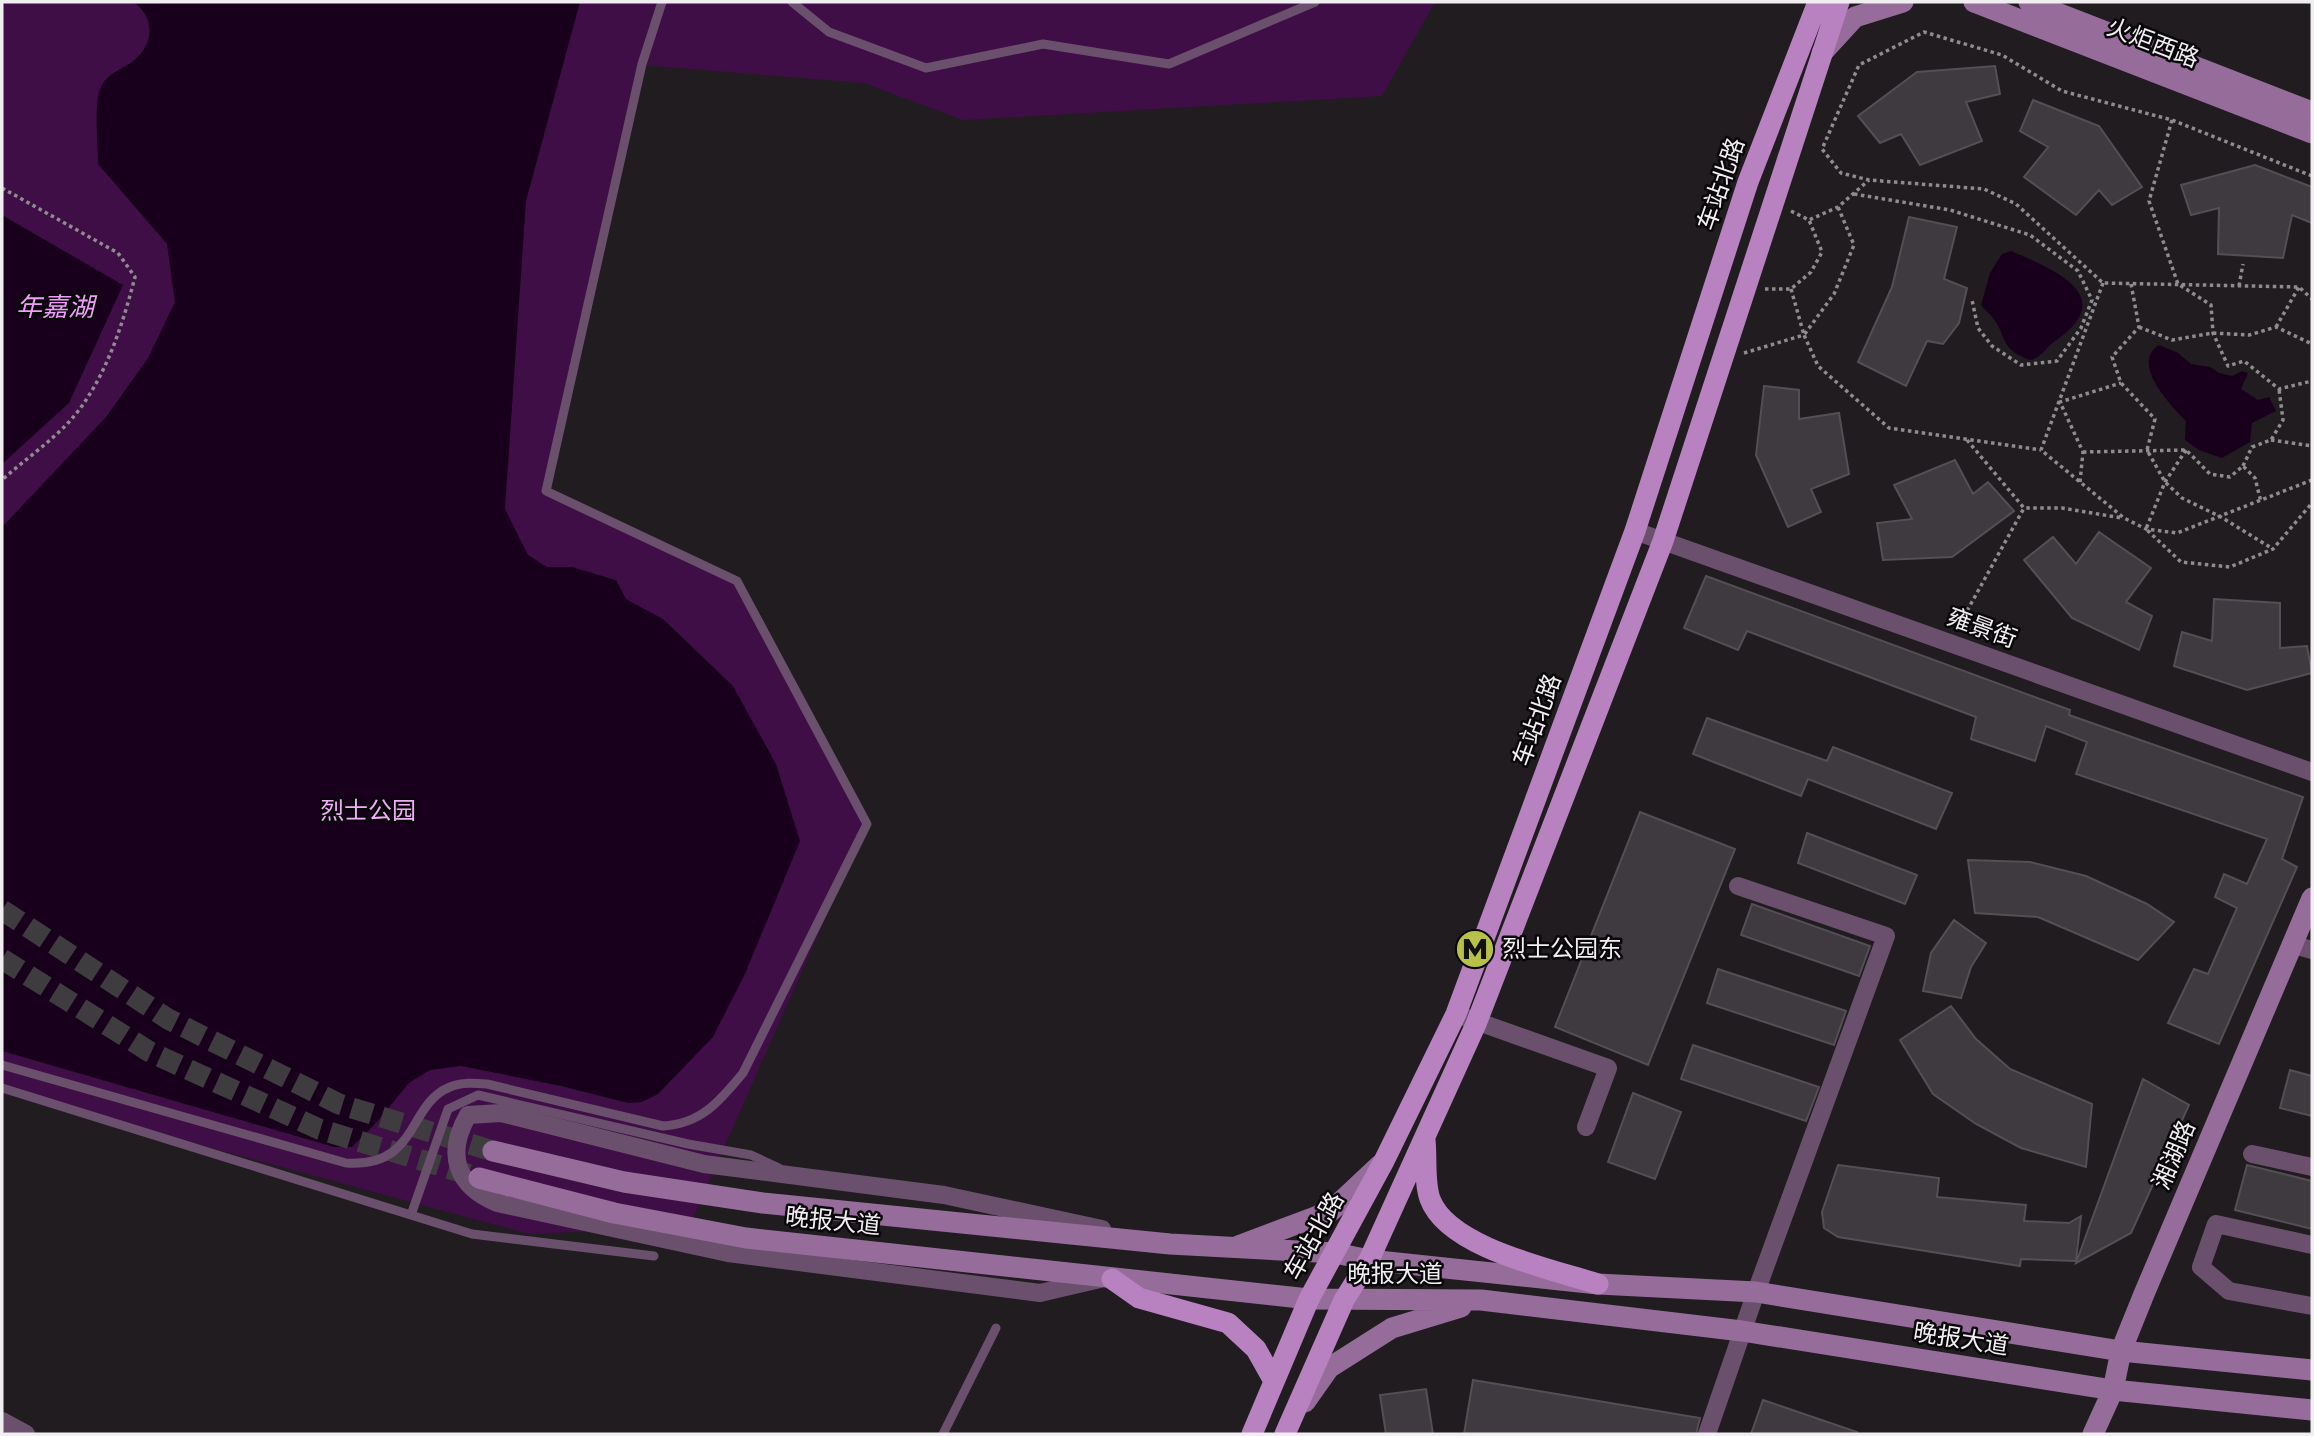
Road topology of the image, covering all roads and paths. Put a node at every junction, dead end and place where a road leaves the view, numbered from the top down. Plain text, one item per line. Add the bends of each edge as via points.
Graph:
1 (662, 2) edge
2 (792, 2) edge
3 (1315, 2) edge
4 (1818, 2) edge
5 (1839, 2) edge
6 (1903, 2) edge
7 (1974, 2) edge
8 (2029, 2) edge
9 (1822, 53) junction
10 (2312, 112) edge
11 (2172, 120) junction
12 (2312, 133) edge
13 (2312, 176) edge
14 (1869, 180) junction
15 (2, 188) edge
16 (1854, 194) junction
17 (1773, 201) junction
18 (1838, 207) junction
19 (1809, 220) junction
20 (2243, 264) dead end
21 (2103, 283) junction
22 (2131, 284) junction
23 (2178, 285) junction
24 (1745, 286) junction
25 (2239, 286) junction
26 (2299, 287) junction
27 (1791, 289) junction
28 (2312, 299) edge
29 (1972, 300) dead end
30 (2139, 327) junction
31 (2276, 327) junction
32 (2213, 333) junction
33 (1804, 335) junction
34 (2312, 344) edge
35 (1722, 359) junction
36 (2312, 381) edge
37 (2121, 383) junction
38 (2279, 388) junction
39 (2060, 402) junction
40 (1967, 440) junction
41 (2271, 440) junction
42 (2312, 446) edge
43 (2041, 450) junction
44 (2147, 450) junction
45 (2186, 450) junction
46 (2082, 452) junction
47 (2243, 466) junction
48 (2, 480) edge
49 (2312, 480) edge
50 (2080, 482) junction
51 (2165, 482) junction
52 (2261, 502) junction
53 (2312, 503) edge
54 (2024, 508) junction
55 (2221, 517) junction
56 (2124, 518) junction
57 (2146, 529) junction
58 (1635, 531) junction
59 (1663, 541) junction
60 (2273, 549) junction
61 (1950, 642) junction
62 (2312, 772) edge
63 (1738, 886) dead end
64 (2312, 898) edge
65 (2302, 947) edge
66 (1456, 1014) junction
67 (1476, 1024) junction
68 (2, 1065) edge
69 (2, 1088) edge
70 (1586, 1127) dead end
71 (1425, 1138) junction
72 (492, 1151) tunnel mouth
73 (2252, 1154) dead end
74 (1384, 1161) junction
75 (2312, 1167) edge
76 (795, 1176) junction
77 (480, 1178) tunnel mouth
78 (411, 1215) junction
79 (1170, 1244) junction
80 (2312, 1245) edge
81 (1233, 1249) junction
82 (1335, 1253) junction
83 (654, 1256) dead end
84 (1369, 1260) junction
85 (1107, 1279) junction
86 (1598, 1284) junction
87 (1756, 1292) junction
88 (1309, 1299) junction
89 (1344, 1300) junction
90 (1481, 1300) junction
91 (2312, 1306) edge
92 (996, 1328) dead end
93 (1742, 1331) junction
94 (2121, 1351) junction
95 (2312, 1370) edge
96 (1274, 1381) junction
97 (2113, 1390) junction
98 (2312, 1410) edge
99 (2, 1421) edge
100 (1286, 1430) edge
101 (26, 1434) edge
102 (943, 1434) edge
103 (1252, 1434) edge
104 (1707, 1434) edge
105 (2093, 1434) edge

1 - 68 lane via 642,64 546,491 737,581 867,824 743,1073 701,1117 663,1126 488,1084 450,1087 432,1101 393,1152 362,1164
2 - 3 lane via 829,32 926,68 1042,44 1169,64
4 - 58 main road, 车站北路 via 1748,182
5 - 9 main road
6 - 9 main road via 1855,17
7 - 12 main road, 火炬西路
8 - 10 main road, 火炬西路
9 - 17 main road
11 - 13 path
11 - 14 path via 2062,91 2002,55 1924,32 1859,65 1822,149 1841,173
11 - 23 path via 2150,201
14 - 16 path
14 - 21 path via 1984,189 2015,204
15 - 48 path via 118,253 135,277 123,324 99,378 69,423
16 - 18 path
16 - 29 path via 1950,210 2030,235 2078,271 2092,300 2081,328 2057,361 2021,365 1992,346 1978,328
17 - 19 path
17 - 24 main road
18 - 19 path
18 - 33 path via 1854,245 1834,294
19 - 27 path via 1822,252 1811,272
20 - 25 path
21 - 22 path
21 - 39 path
22 - 23 path
22 - 30 path
23 - 25 path
23 - 32 path via 2211,305
24 - 27 path
24 - 35 main road
25 - 26 path
26 - 28 path
26 - 31 path
27 - 33 path
30 - 32 path via 2172,340
30 - 37 path via 2112,357
31 - 32 path via 2249,335
31 - 34 path
32 - 38 path via 2228,366 2244,361
33 - 35 path
33 - 40 path via 1818,366 1889,428
35 - 59 main road
36 - 38 path
37 - 39 path
37 - 44 path via 2155,419
38 - 41 path via 2283,420
39 - 43 path
39 - 46 path
40 - 43 path
40 - 54 path
41 - 42 path
41 - 47 path via 2252,447
43 - 50 path
44 - 45 path
44 - 46 path
44 - 51 path
45 - 47 path via 2210,474 2230,477
45 - 51 path
46 - 50 path
47 - 52 path via 2255,478
49 - 52 path
50 - 56 path
51 - 55 path via 2182,498
51 - 57 path
52 - 55 path
53 - 60 path
54 - 56 path via 2062,508
54 - 61 path
55 - 57 path via 2177,533
55 - 60 path
56 - 57 path
57 - 60 path via 2181,562 2230,567
58 - 59 street, 雍景街
58 - 66 main road, 车站北路
59 - 61 street, 雍景街
59 - 67 main road
61 - 62 street, 雍景街
63 - 87 street via 1886,936
64 - 65 main road, 湘湖路
65 - 94 main road, 湘湖路
66 - 67 street
66 - 74 main road, 车站北路
67 - 70 street via 1608,1068
67 - 71 main road
69 - 78 lane
71 - 84 main road
71 - 86 main road via 1430,1199 1450,1226 1477,1245
72 - 79 main road, 晚报大道 via 624,1182 763,1203
73 - 75 street
74 - 81 main road via 1331,1211
74 - 82 main road, 车站北路
76 - 78 lane via 751,1155 478,1095 448,1109
76 - 79 street via 944,1195
76 - 85 street via 704,1164 501,1113 468,1115 457,1154 461,1178 475,1194 498,1203 728,1253 1041,1293
77 - 85 main road, 晚报大道 via 614,1213 746,1238
78 - 83 lane via 472,1234
79 - 81 main road, 晚报大道
80 - 91 street via 2216,1224 2201,1267 2229,1291
81 - 82 main road, 晚报大道
82 - 84 main road, 晚报大道
82 - 88 main road, 车站北路
84 - 86 main road, 晚报大道
84 - 89 main road
85 - 88 main road, 晚报大道
85 - 96 main road via 1139,1298 1227,1323 1256,1349
86 - 87 main road, 晚报大道
87 - 93 street
87 - 94 main road, 晚报大道
88 - 89 main road, 晚报大道
88 - 96 main road, 车站北路
89 - 90 main road, 晚报大道
89 - 100 main road
90 - 93 main road, 晚报大道
90 - 100 main road via 1392,1328 1329,1368
92 - 102 lane
93 - 97 main road, 晚报大道
93 - 104 street
94 - 95 main road, 晚报大道
94 - 97 main road, 湘湖路
96 - 103 main road, 车站北路
97 - 98 main road, 晚报大道
97 - 105 main road, 湘湖路
99 - 101 street

